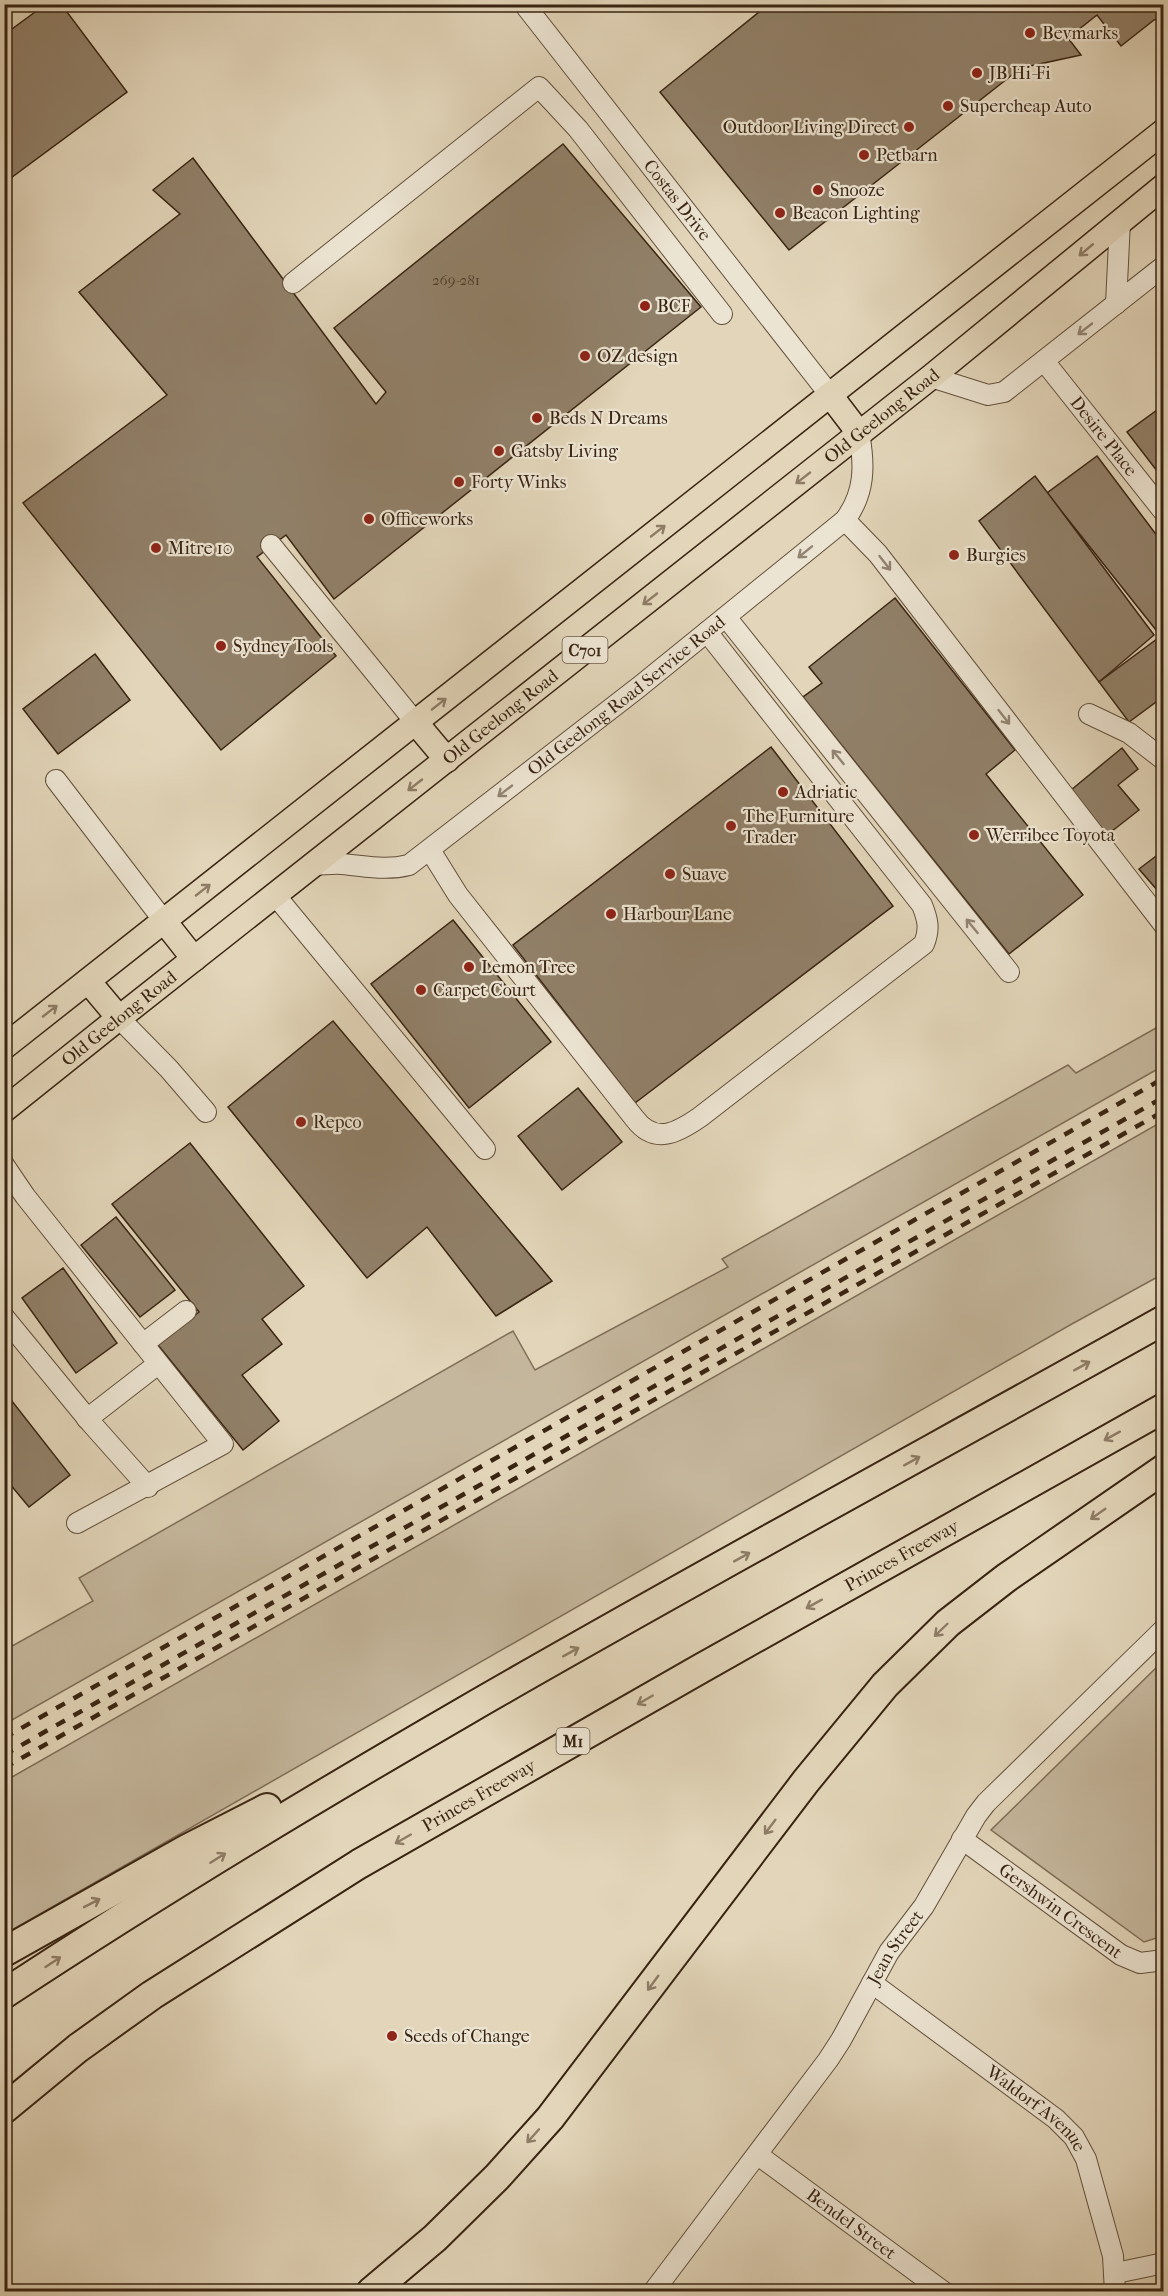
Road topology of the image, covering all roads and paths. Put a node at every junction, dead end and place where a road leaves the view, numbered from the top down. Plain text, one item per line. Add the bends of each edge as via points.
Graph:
1 (524, 4) edge
2 (1164, 131) edge
3 (1164, 186) edge
4 (1120, 221) junction
5 (1164, 266) edge
6 (293, 283) dead end
7 (1116, 304) junction
8 (722, 315) dead end
9 (1044, 361) junction
10 (932, 376) junction
11 (830, 395) junction
12 (859, 433) junction
13 (1164, 512) edge
14 (845, 520) junction
15 (271, 545) dead end
16 (726, 617) junction
17 (707, 632) junction
18 (1089, 714) dead end
19 (416, 723) junction
20 (447, 760) junction
21 (1164, 760) edge
22 (56, 780) dead end
23 (430, 850) junction
24 (313, 865) junction
25 (275, 895) junction
26 (164, 921) junction
27 (1164, 925) edge
28 (194, 959) junction
29 (1009, 972) dead end
30 (88, 981) junction
31 (118, 1018) junction
32 (4, 1047) edge
33 (4, 1110) edge
34 (206, 1112) dead end
35 (485, 1149) dead end
36 (4, 1165) edge
37 (186, 1311) dead end
38 (4, 1317) edge
39 (1164, 1320) edge
40 (143, 1344) junction
41 (159, 1364) junction
42 (1164, 1408) edge
43 (87, 1419) junction
44 (1164, 1469) edge
45 (148, 1487) junction
46 (77, 1523) dead end
47 (1164, 1629) edge
48 (520, 1680) junction
49 (962, 1839) junction
50 (4, 1952) edge
51 (1164, 1960) edge
52 (872, 1983) junction
53 (4, 1994) edge
54 (4, 2109) edge
55 (758, 2156) junction
56 (1164, 2263) edge
57 (1116, 2282) edge
58 (370, 2292) edge
59 (653, 2292) edge
60 (944, 2292) edge

1 - 11 street, Costas Drive
2 - 11 main road, C701
3 - 4 main road, Old Geelong Road / C701
4 - 7 street
4 -> 10 main road, Old Geelong Road / C701
5 - 7 street
6 - 8 street via 539,87 578,129
7 -> 9 street
9 - 10 street via 1004,392 988,395
9 - 13 street, Desire Place
10 - 12 main road, Old Geelong Road / C701
11 - 12 main road
19 -> 11 main road, C701
12 - 14 street, Old Geelong Road Service Road via 863,476 855,507
12 -> 20 main road, Old Geelong Road / C701
14 -> 16 street, Old Geelong Road Service Road
14 -> 27 street via 878,554
15 - 19 street
16 - 17 street, Old Geelong Road Service Road
29 -> 16 street
17 -> 23 street, Old Geelong Road Service Road
17 - 23 street via 922,905 929,933 924,944 700,1117 678,1130 654,1134 634,1119 458,896
18 - 21 street via 1129,733
19 - 20 main road
26 -> 19 main road, C701
20 -> 24 main road, Old Geelong Road / C701
22 - 26 street
23 - 24 street, Old Geelong Road Service Road via 409,865 393,869
24 - 25 main road, Old Geelong Road / C701
25 - 28 main road, Old Geelong Road / C701
25 - 35 street
26 - 28 main road
26 - 30 main road, C701
28 - 31 main road, Old Geelong Road / C701
30 - 31 main road
32 -> 30 main road, C701
31 - 33 main road, Old Geelong Road / C701
31 - 34 street
36 - 40 street
37 - 40 street
38 - 43 street
48 -> 39 highway
40 - 41 street
41 - 43 street
41 - 45 street via 223,1444
42 -> 54 highway, Princes Freeway / M1 via 359,1864 152,1995 78,2048
43 - 45 street
44 -> 58 highway via 948,1623 885,1685 806,1781 550,2118 435,2238
45 - 46 street
47 - 49 street, Jean Street via 986,1803
50 -> 48 highway via 187,1849
53 -> 48 highway via 224,1854
49 - 51 street, Gershwin Crescent via 1121,1955 1140,1963
49 - 52 street, Jean Street
52 - 55 street, Jean Street via 842,2040
52 - 57 street, Waldorf Avenue via 1056,2119 1074,2137 1086,2159 1107,2232
55 - 59 street, Jean Street
55 - 60 street, Bendel Street
56 - 57 street

